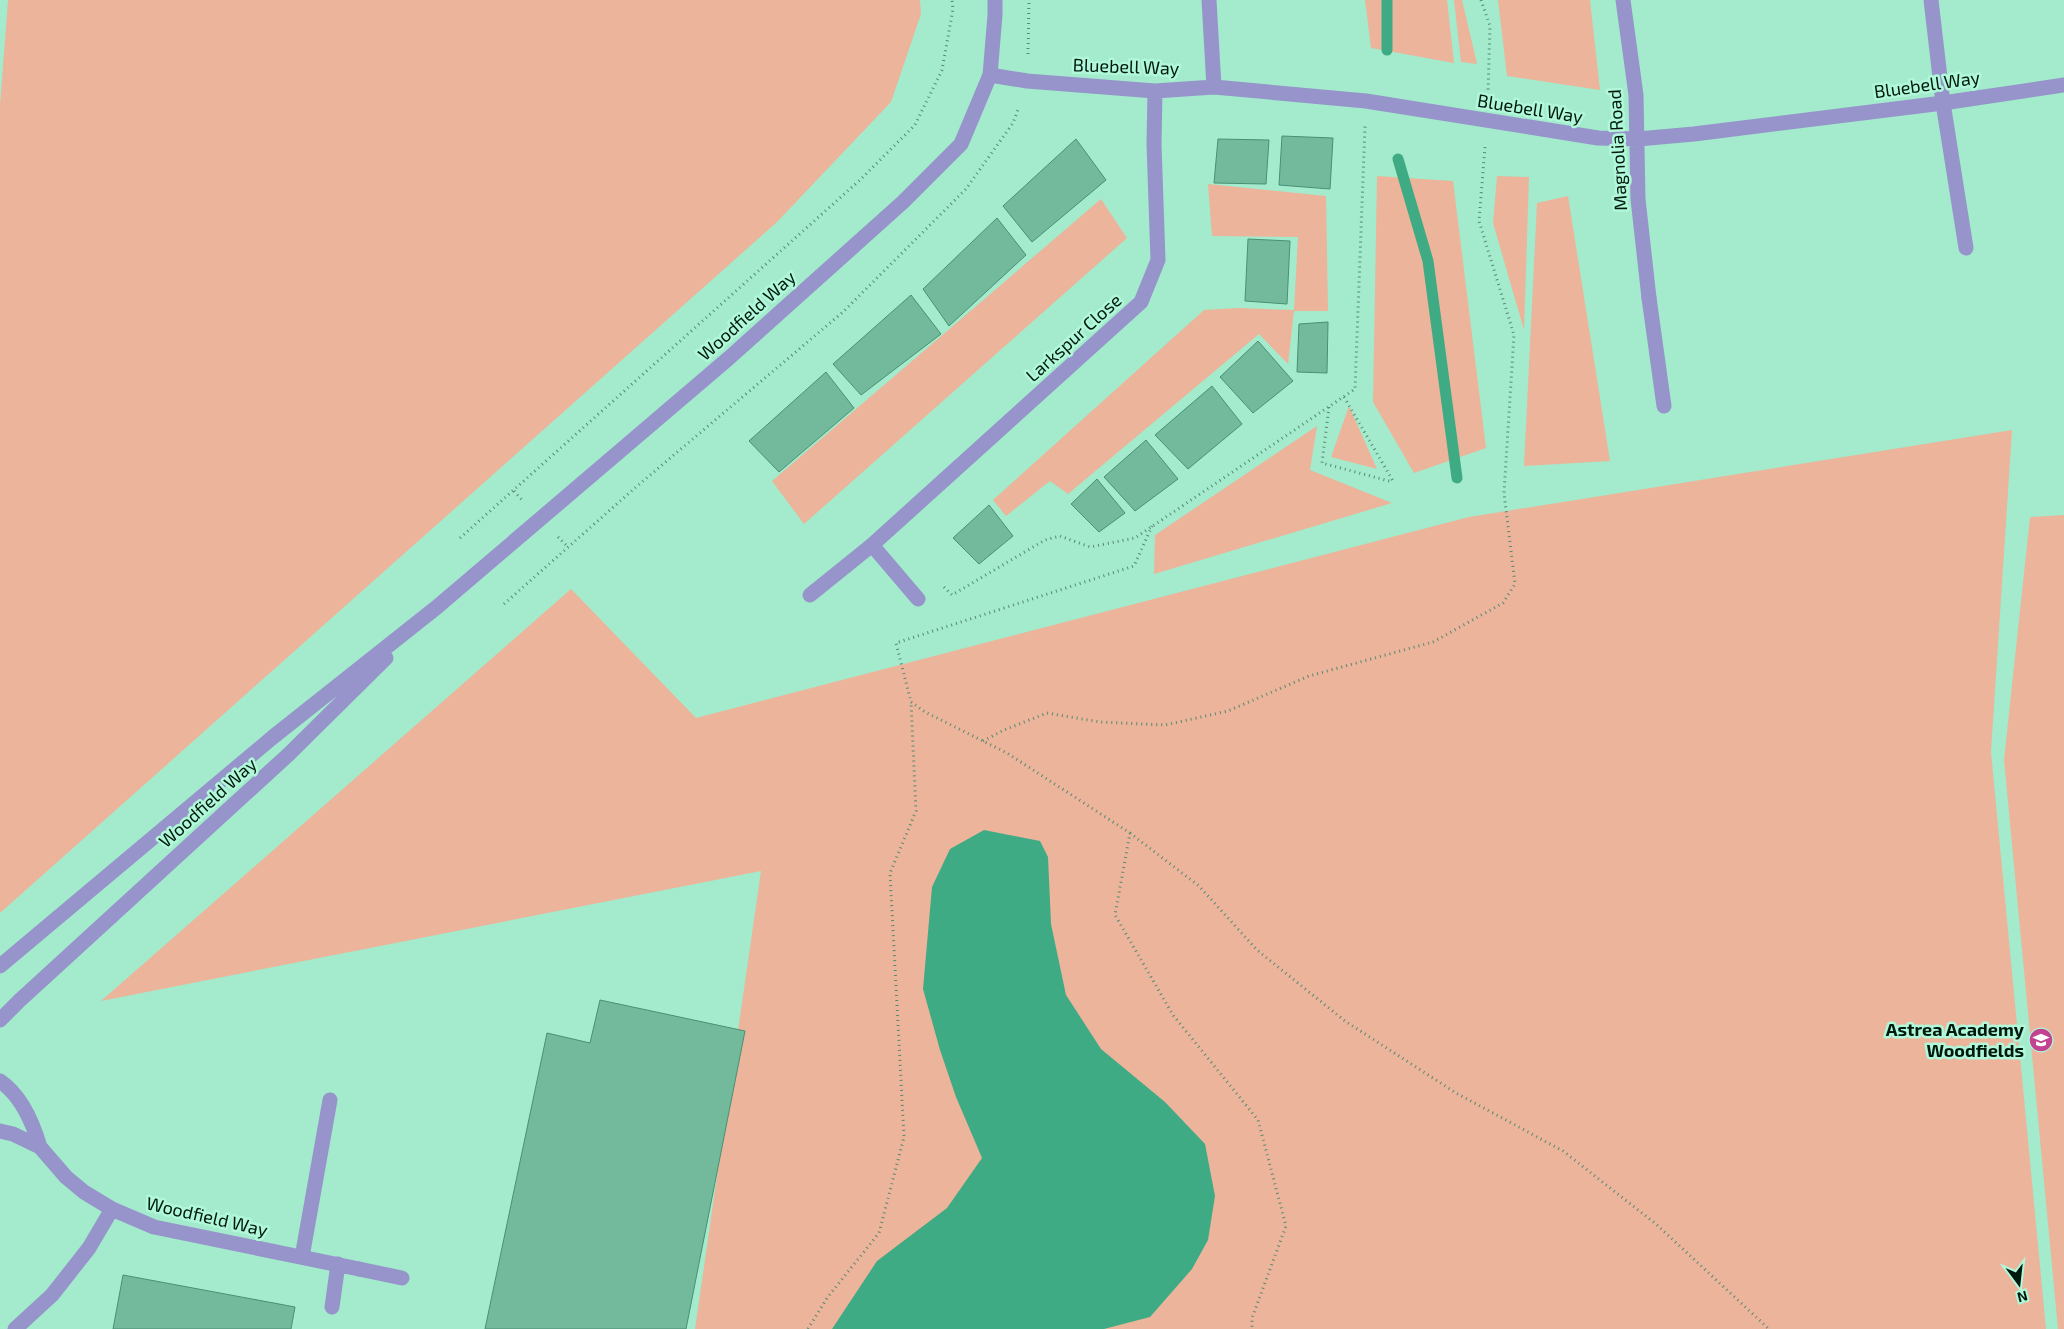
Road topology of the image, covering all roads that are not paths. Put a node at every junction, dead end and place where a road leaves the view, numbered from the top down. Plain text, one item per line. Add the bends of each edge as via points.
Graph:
1 (995, 0) edge
2 (1208, 0) edge
3 (1623, 0) edge
4 (1931, 0) edge
5 (990, 75) junction
6 (2064, 85) edge
7 (1214, 87) junction
8 (1155, 91) junction
9 (1944, 103) junction
10 (1638, 139) junction
11 (1966, 248) dead end
12 (1664, 406) dead end
13 (872, 545) junction
14 (810, 595) dead end
15 (918, 599) dead end
16 (437, 607) junction
17 (0, 966) edge
18 (0, 1020) edge
19 (0, 1081) edge
20 (330, 1100) dead end
21 (0, 1131) edge
22 (40, 1147) junction
23 (112, 1210) junction
24 (302, 1257) junction
25 (338, 1264) junction
26 (402, 1278) dead end
27 (332, 1307) dead end
28 (15, 1329) edge

1 - 5 street, Woodfield Way
2 - 7 street
3 - 10 street, Magnolia Road via 1636,96
4 - 9 street
5 - 8 street, Bluebell Way
5 - 16 street, Woodfield Way via 961,144 903,202 729,358
6 - 9 street, Bluebell Way
7 - 8 street, Bluebell Way
7 - 10 street, Bluebell Way via 1366,101 1598,138
8 - 13 street, Larkspur Close via 1158,260 1141,302
9 - 10 street, Bluebell Way
9 - 11 street
10 - 12 street, Magnolia Road via 1638,198
13 - 14 street, Larkspur Close
13 - 15 street
16 - 17 street, Woodfield Way via 272,737
16 - 18 street, Woodfield Way via 289,754
19 - 22 street, Woodfield Way via 14,1092 30,1118
20 - 24 street
21 - 22 street, Woodfield Way
22 - 23 street, Woodfield Way via 66,1177
23 - 24 street, Woodfield Way via 154,1228
23 - 28 street via 89,1248 52,1295
24 - 25 street, Woodfield Way
25 - 26 street, Woodfield Way
25 - 27 street

